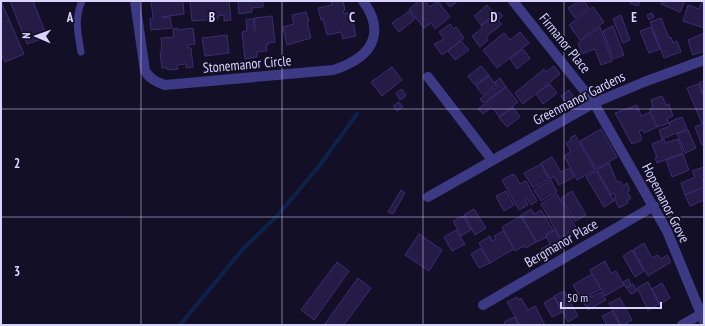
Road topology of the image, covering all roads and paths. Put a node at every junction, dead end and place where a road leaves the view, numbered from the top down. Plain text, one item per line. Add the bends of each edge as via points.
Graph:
1 (82, 1) edge
2 (136, 1) edge
3 (363, 1) edge
4 (513, 1) edge
5 (81, 52) dead end
6 (704, 60) edge
7 (428, 77) dead end
8 (594, 103) junction
9 (492, 160) junction
10 (428, 197) dead end
11 (654, 206) junction
12 (482, 305) dead end
13 (703, 317) edge
14 (682, 325) edge

1 - 5 lane via 76,21
2 - 3 street, Stonemanor Circle via 145,71 149,77 165,85 333,70 351,63 364,53 374,38 374,19
4 - 8 street, Firmanor Place
6 - 8 street, Greenmanor Gardens
7 - 9 street
8 - 9 street, Greenmanor Gardens
8 - 11 street, Hopemanor Grove
9 - 10 street, Greenmanor Gardens
11 - 12 street, Bergmanor Place
11 - 13 street, Hopemanor Grove
13 - 14 street

